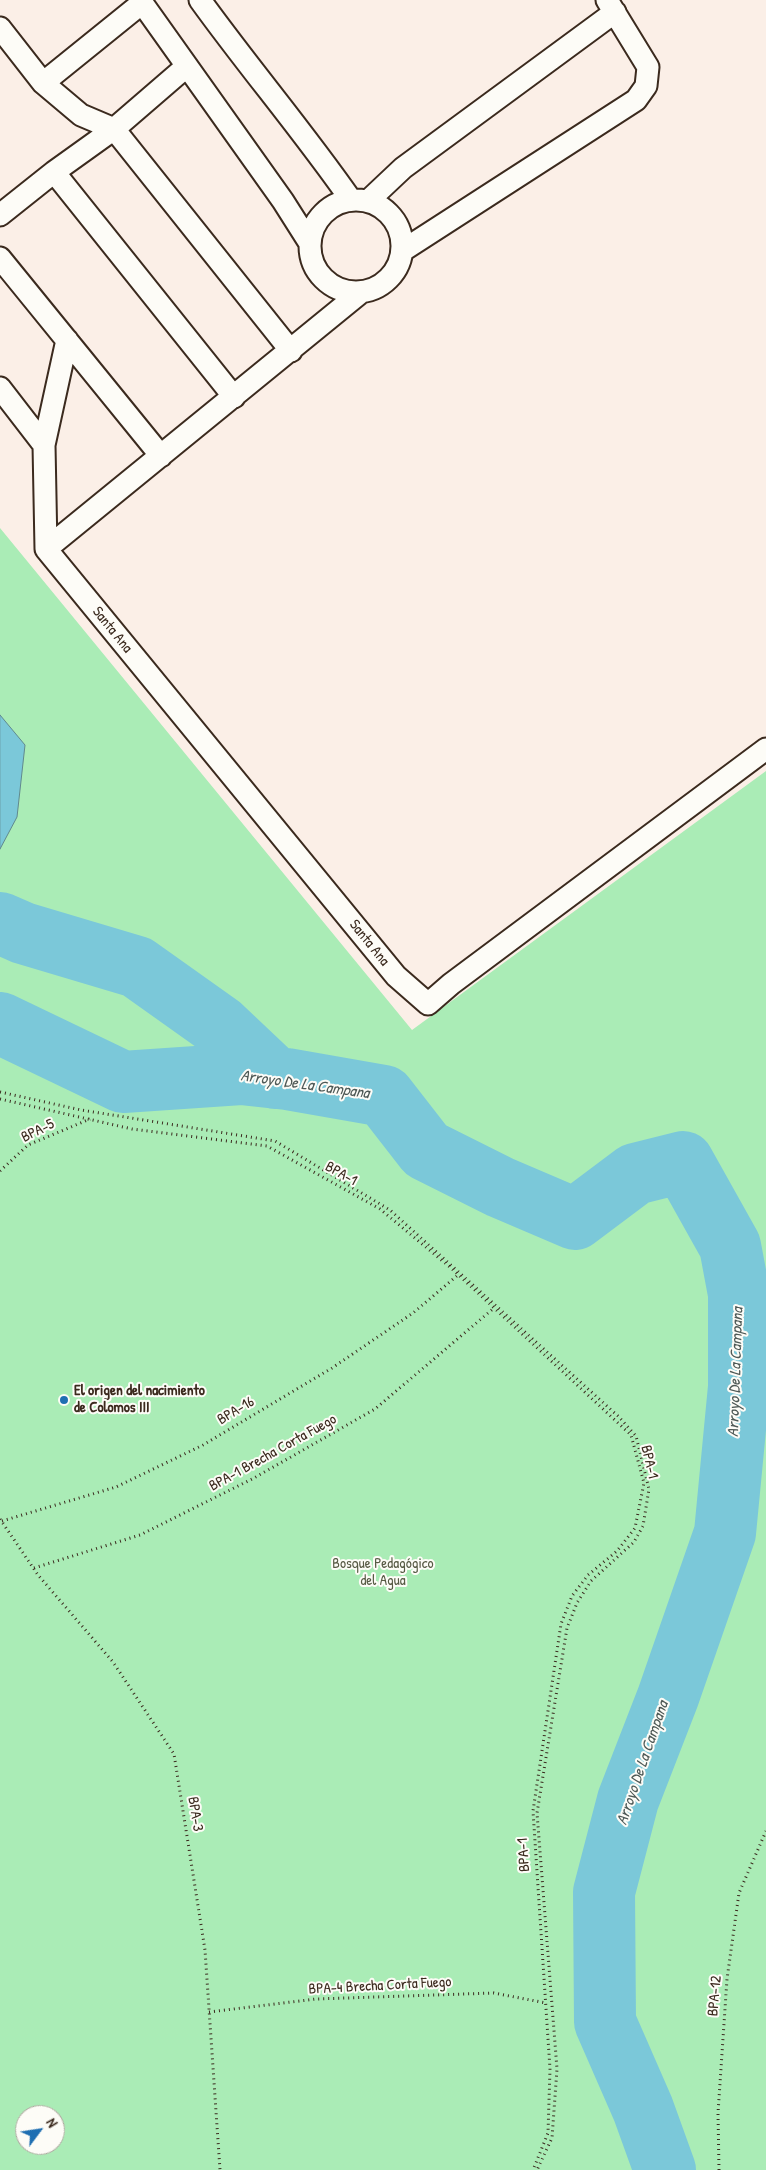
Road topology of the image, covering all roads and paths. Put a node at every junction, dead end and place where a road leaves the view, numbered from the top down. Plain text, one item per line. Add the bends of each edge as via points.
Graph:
1 (200, 0) edge
2 (141, 2) edge
3 (611, 6) edge
4 (0, 28) edge
5 (187, 66) junction
6 (43, 83) junction
7 (114, 129) junction
8 (54, 172) junction
9 (360, 200) junction
10 (0, 215) edge
11 (309, 242) junction
12 (402, 251) junction
13 (0, 258) edge
14 (360, 293) junction
15 (67, 340) junction
16 (291, 351) junction
17 (0, 388) edge
18 (234, 397) junction
19 (44, 445) junction
20 (161, 456) junction
21 (46, 549) junction
22 (766, 749) edge
23 (0, 1092) edge
24 (0, 1099) edge
25 (90, 1119) junction
26 (0, 1171) edge
27 (458, 1275) junction
28 (494, 1308) junction
29 (1, 1520) edge
30 (34, 1568) junction
31 (766, 1831) edge
32 (546, 2003) junction
33 (551, 2005) junction
34 (209, 2012) junction
35 (220, 2170) edge
36 (533, 2170) edge
37 (537, 2170) edge
38 (719, 2170) edge

1 - 9 lane via 242,58
2 - 5 lane
2 - 6 lane
3 - 9 lane
3 - 12 lane via 648,67 646,86 636,100
4 - 6 lane
5 - 7 lane
5 - 11 lane
6 - 7 lane via 81,114
7 - 8 lane
7 - 16 lane
8 - 10 lane
8 - 18 lane
9 - 11 lane via 336,204 323,213 313,226
9 - 12 lane via 382,208 394,219 401,234
11 - 14 lane via 317,273 344,291
12 - 14 lane via 389,280 376,289
13 - 15 lane
14 - 16 lane
15 - 19 lane
15 - 20 lane
16 - 18 lane
17 - 19 lane
18 - 20 lane
19 - 21 lane
20 - 21 lane
21 - 22 lane, Santa Ana via 396,976 428,1004
23 - 33 path via 81,1110 275,1141 390,1210 618,1416 636,1436 650,1489 643,1526 634,1542 591,1581 567,1628 537,1813
24 - 25 path, BPA-1
25 - 26 path, BPA-5 via 28,1145
25 - 27 path, BPA-1 via 132,1129 267,1146 380,1209
27 - 28 path, BPA-1
27 - 29 path, BPA-16 via 413,1313 332,1368 203,1445 116,1487
28 - 30 path, BPA-1 Brecha Corta Fuego via 375,1410 254,1478 140,1535
28 - 32 path, BPA-1 via 631,1435 644,1483 635,1528 617,1551 588,1575 572,1596 561,1624 533,1811
29 - 30 path, BPA-3
30 - 34 path, BPA-3 via 113,1662 174,1754 205,1950
31 - 38 path, BPA-12 via 738,1893 727,1979 718,2113
32 - 33 path, BPA-4 Brecha Corta Fuego
32 - 34 path, BPA-4 Brecha Corta Fuego via 494,1992 316,1999
32 - 36 path, BPA-1 via 550,2069 548,2133
33 - 37 path via 556,2069 552,2138
34 - 35 path, BPA-3

